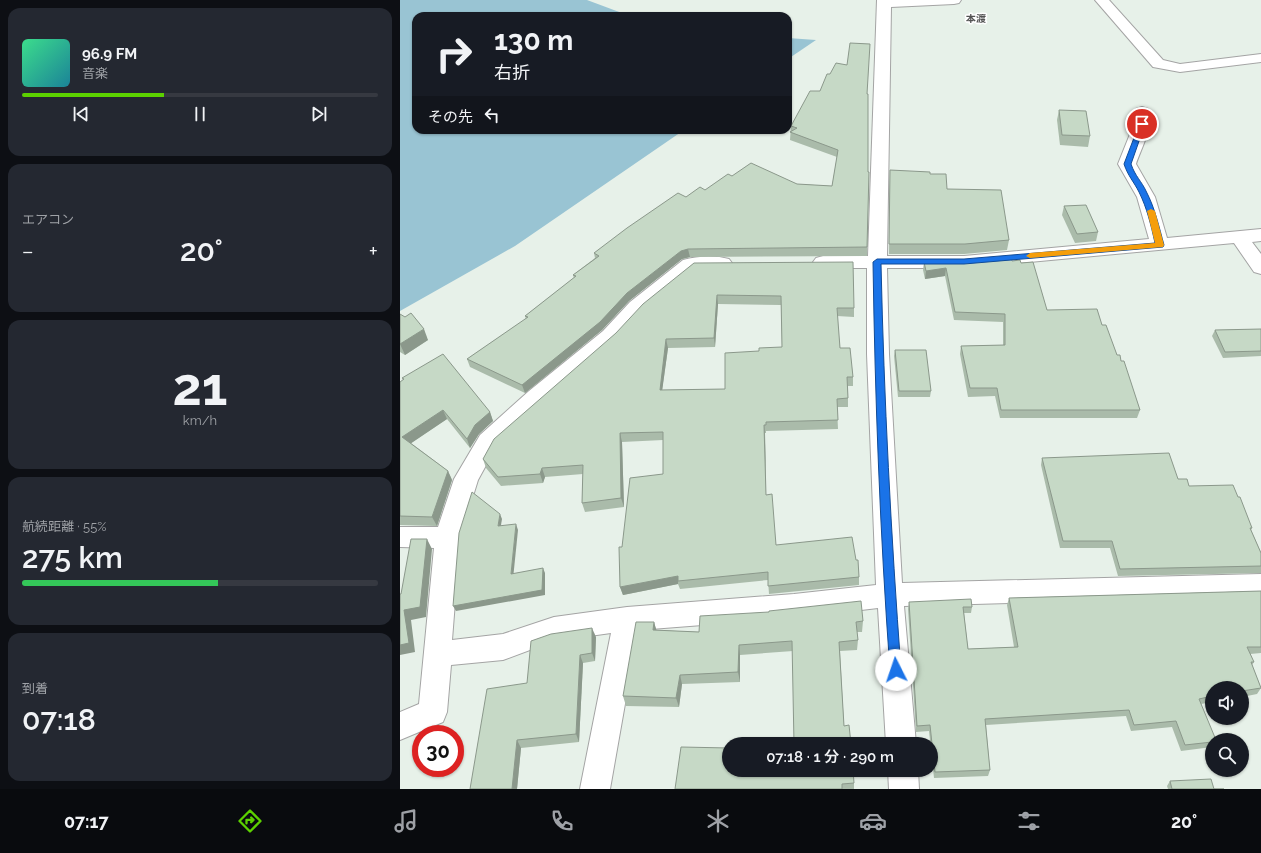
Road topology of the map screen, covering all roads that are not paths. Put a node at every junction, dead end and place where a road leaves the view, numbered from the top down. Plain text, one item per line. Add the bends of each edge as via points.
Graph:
1 (954, 0) edge
2 (1102, 0) edge
3 (884, 1) edge
4 (1261, 58) edge
5 (1142, 112) dead end
6 (1261, 236) edge
7 (1239, 237) junction
8 (1160, 245) junction
9 (877, 262) junction
10 (745, 263) edge
11 (807, 263) edge
12 (1261, 268) edge
13 (400, 537) edge
14 (447, 538) junction
15 (1261, 584) edge
16 (890, 596) junction
17 (627, 620) junction
18 (439, 654) junction
19 (400, 726) edge
20 (900, 737) edge
21 (903, 777) edge
22 (595, 789) edge
23 (904, 789) edge

1 - 3 street
2 - 4 street via 1158,64 1180,68
3 - 9 street
5 - 8 street via 1142,124 1127,164 1152,214
6 - 7 street
7 - 8 street
7 - 12 street
8 - 9 street via 964,262
9 - 11 street
9 - 16 street via 878,354
10 - 14 street via 690,264 637,307 610,336 488,441 466,479
13 - 14 street
14 - 18 street
15 - 16 street
16 - 17 street
16 - 20 street
17 - 18 street via 554,628 503,647
17 - 22 street
18 - 19 street via 433,712
21 - 23 street

